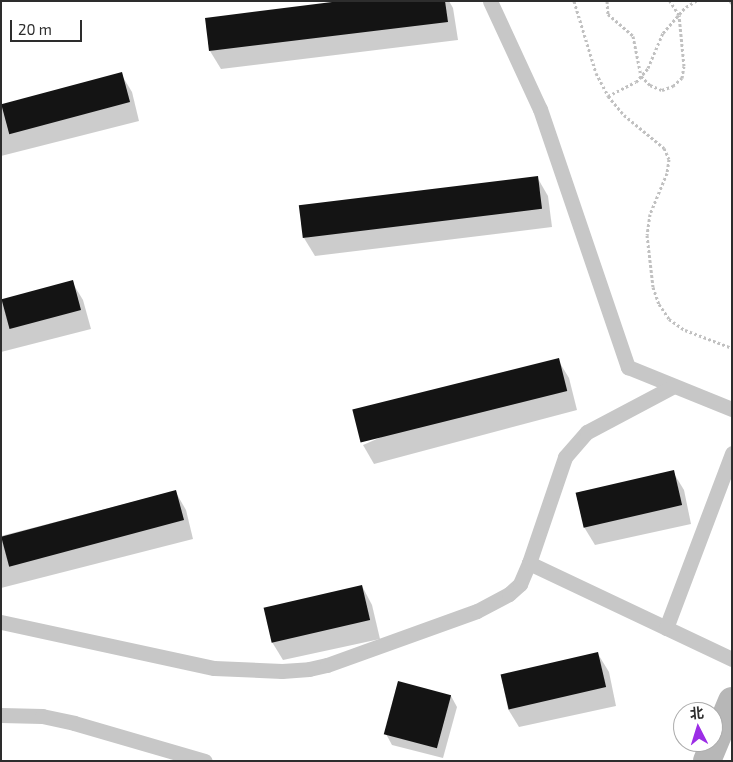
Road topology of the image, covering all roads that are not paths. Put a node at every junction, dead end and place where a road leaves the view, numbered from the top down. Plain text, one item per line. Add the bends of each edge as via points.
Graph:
1 (490, 1) edge
2 (674, 386) junction
3 (732, 409) edge
4 (732, 453) edge
5 (529, 563) junction
6 (1, 622) edge
7 (666, 628) junction
8 (732, 659) edge
9 (732, 701) edge
10 (1, 715) edge
11 (205, 761) edge
12 (707, 761) edge

1 - 2 lane via 540,109 628,367
2 - 3 lane
2 - 5 lane via 587,432 565,457
4 - 7 lane
5 - 6 lane via 520,584 509,594 477,611 309,669 248,672 214,668
5 - 7 lane
7 - 8 lane
9 - 12 main road
10 - 11 lane via 42,716 74,723

